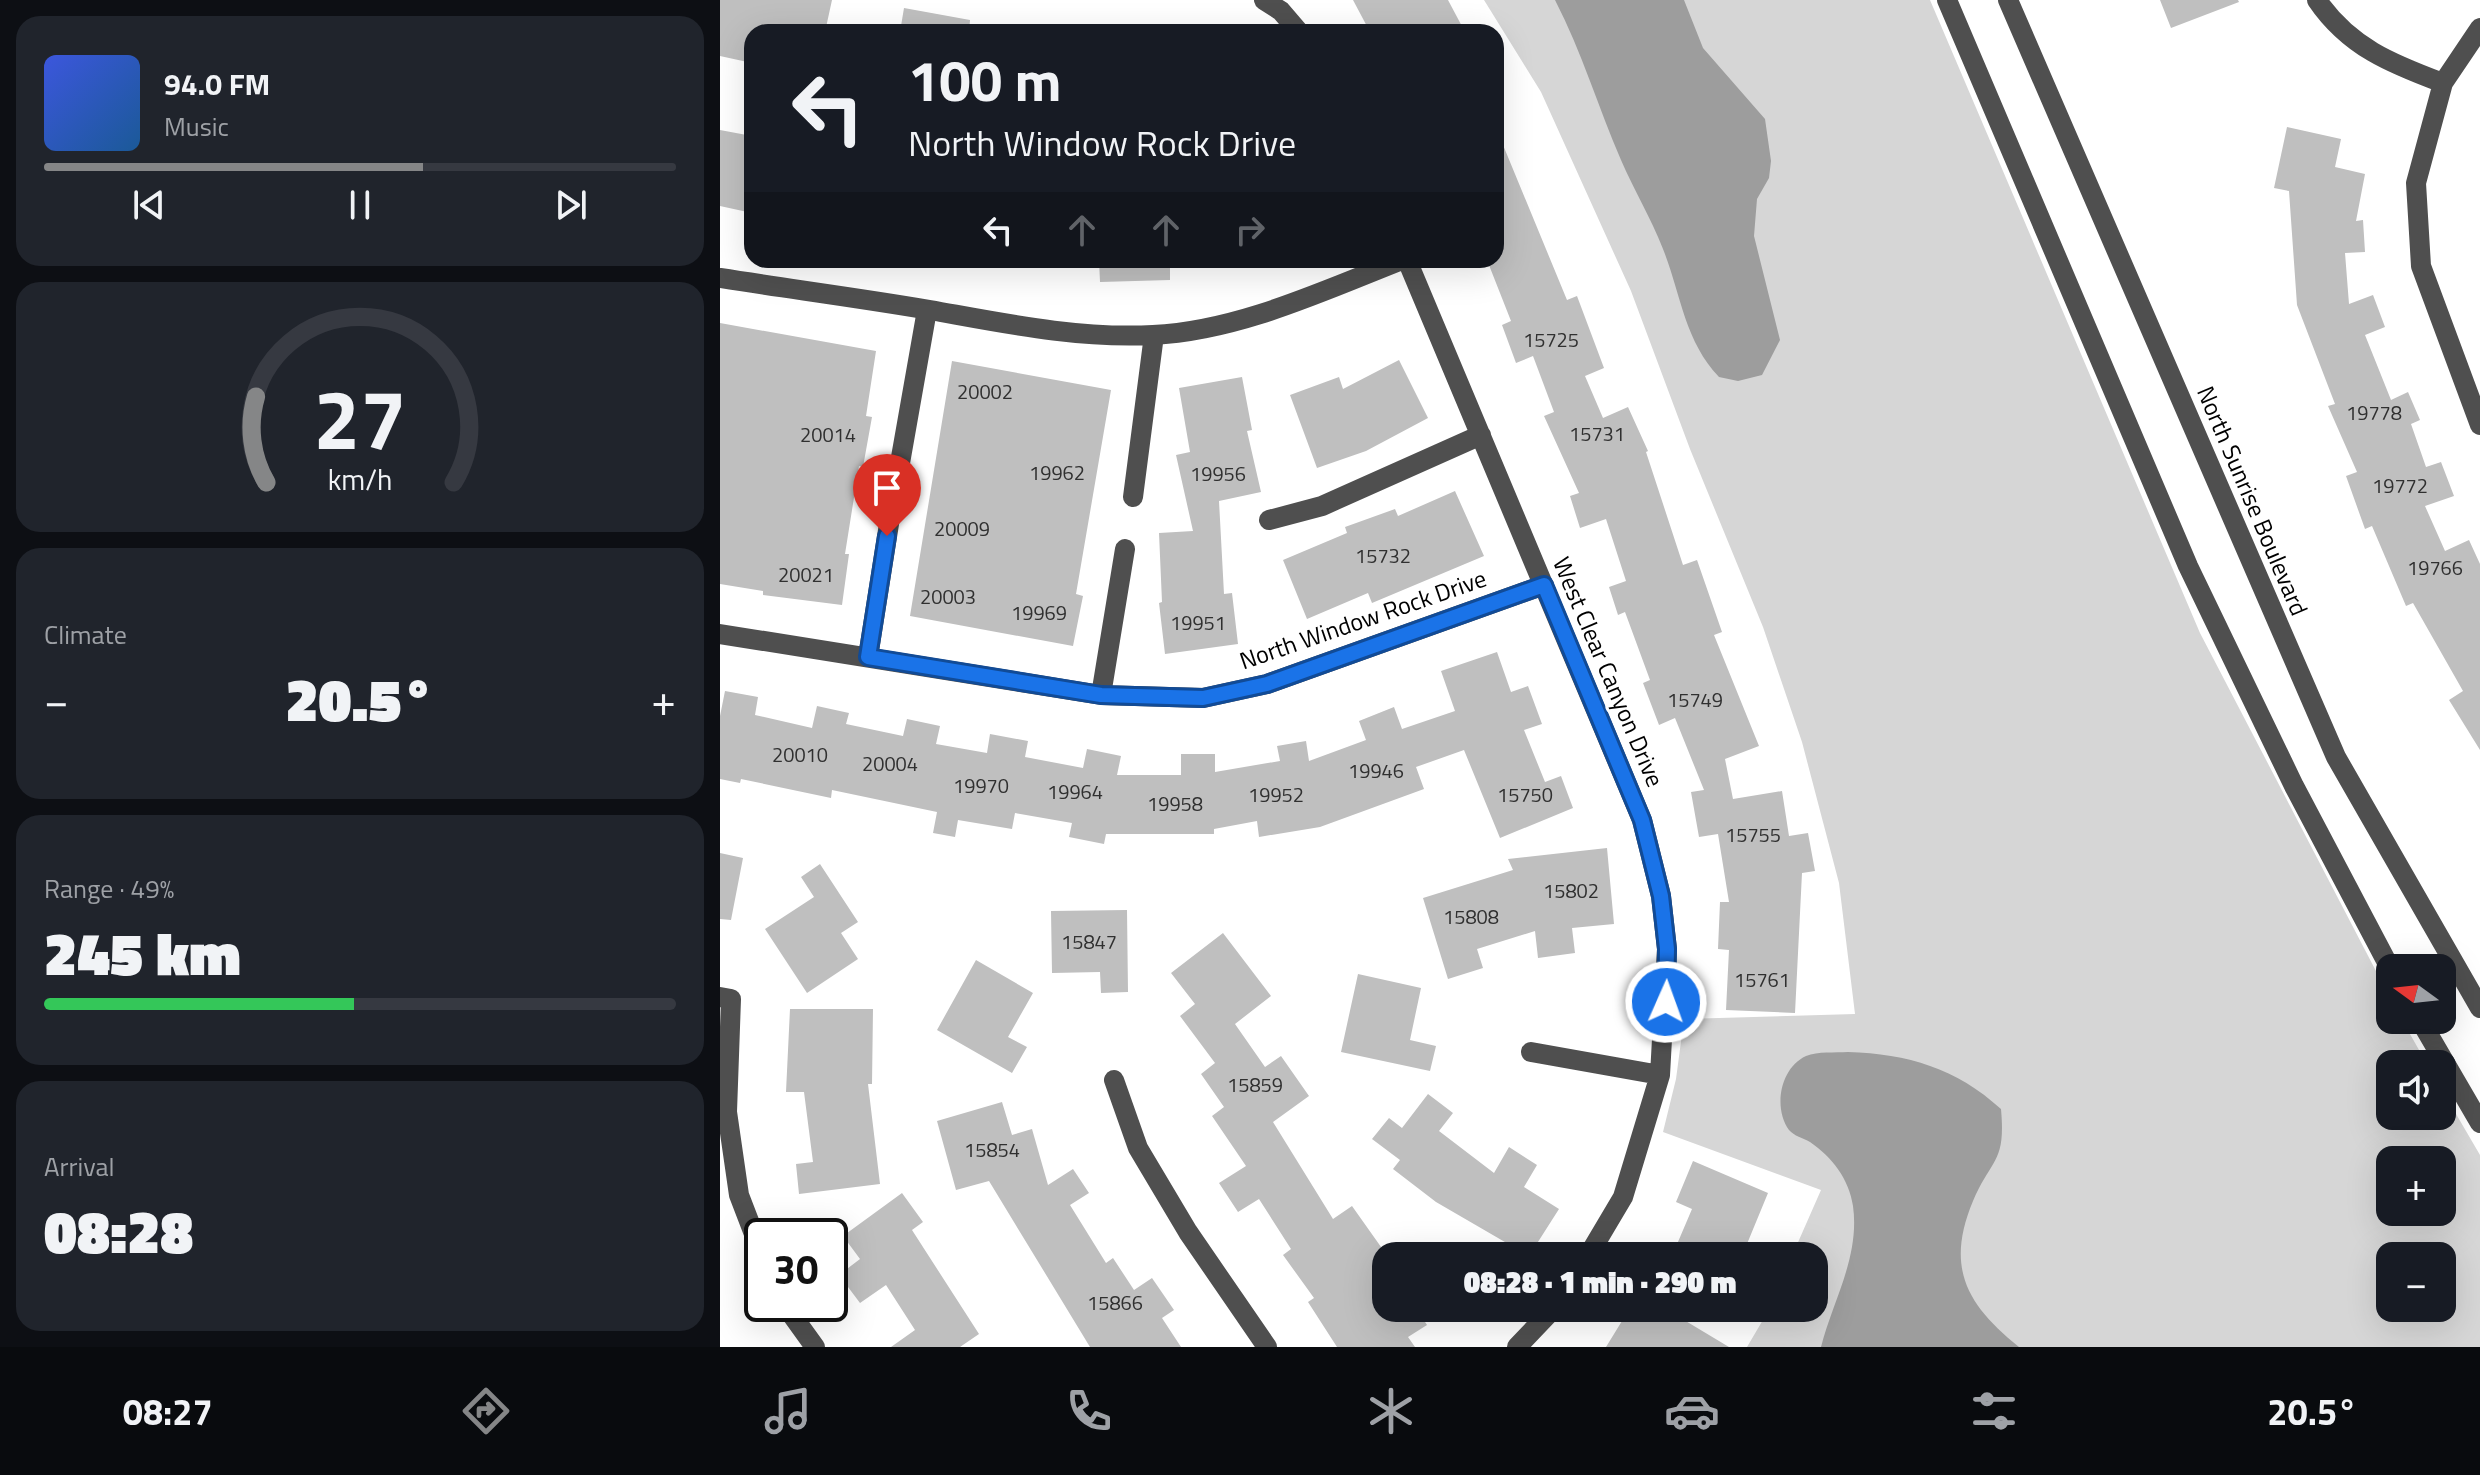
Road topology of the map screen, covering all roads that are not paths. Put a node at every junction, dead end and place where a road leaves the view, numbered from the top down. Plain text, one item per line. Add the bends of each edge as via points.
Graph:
1 (1264, 0) edge
2 (1947, 0) edge
3 (2008, 0) edge
4 (2317, 0) edge
5 (1292, 24) edge
6 (2480, 28) edge
7 (2443, 83) junction
8 (1383, 268) edge
9 (1408, 268) edge
10 (720, 278) edge
11 (927, 310) junction
12 (1154, 335) junction
13 (2480, 425) edge
14 (1481, 435) junction
15 (900, 463) dead end
16 (1133, 497) dead end
17 (892, 505) dead end
18 (1269, 520) dead end
19 (1125, 549) dead end
20 (1544, 585) junction
21 (720, 634) edge
22 (868, 657) junction
23 (1101, 695) junction
24 (2383, 954) edge
25 (726, 998) edge
26 (2480, 1008) edge
27 (2428, 1034) edge
28 (1531, 1052) dead end
29 (1660, 1075) junction
30 (1114, 1080) dead end
31 (2480, 1123) edge
32 (748, 1218) edge
33 (1596, 1242) edge
34 (797, 1322) edge
35 (1541, 1322) edge
36 (815, 1347) edge
37 (1267, 1347) edge
38 (1517, 1347) edge

1 - 5 street
2 - 24 street via 2188,566
3 - 26 street, North Sunrise Boulevard via 2336,757
4 - 7 street via 2348,35 2383,61
6 - 7 street
7 - 13 street via 2416,183 2421,266
8 - 12 street via 1301,300 1201,328
9 - 14 street, West Clear Canyon Drive
10 - 11 street
11 - 12 street via 1017,326
11 - 15 street
12 - 16 street
14 - 18 street via 1322,506
14 - 20 street, West Clear Canyon Drive
17 - 22 street
19 - 23 street
20 - 23 street, North Window Rock Drive via 1267,684 1203,698
20 - 29 street, West Clear Canyon Drive via 1642,820 1661,896 1667,949
21 - 22 street, North Window Rock Drive
22 - 23 street, North Window Rock Drive
25 - 32 street via 727,1112 739,1195
27 - 31 street
28 - 29 street
29 - 33 street, West Clear Canyon Drive via 1623,1197
30 - 37 street via 1138,1148
34 - 36 street
35 - 38 street

